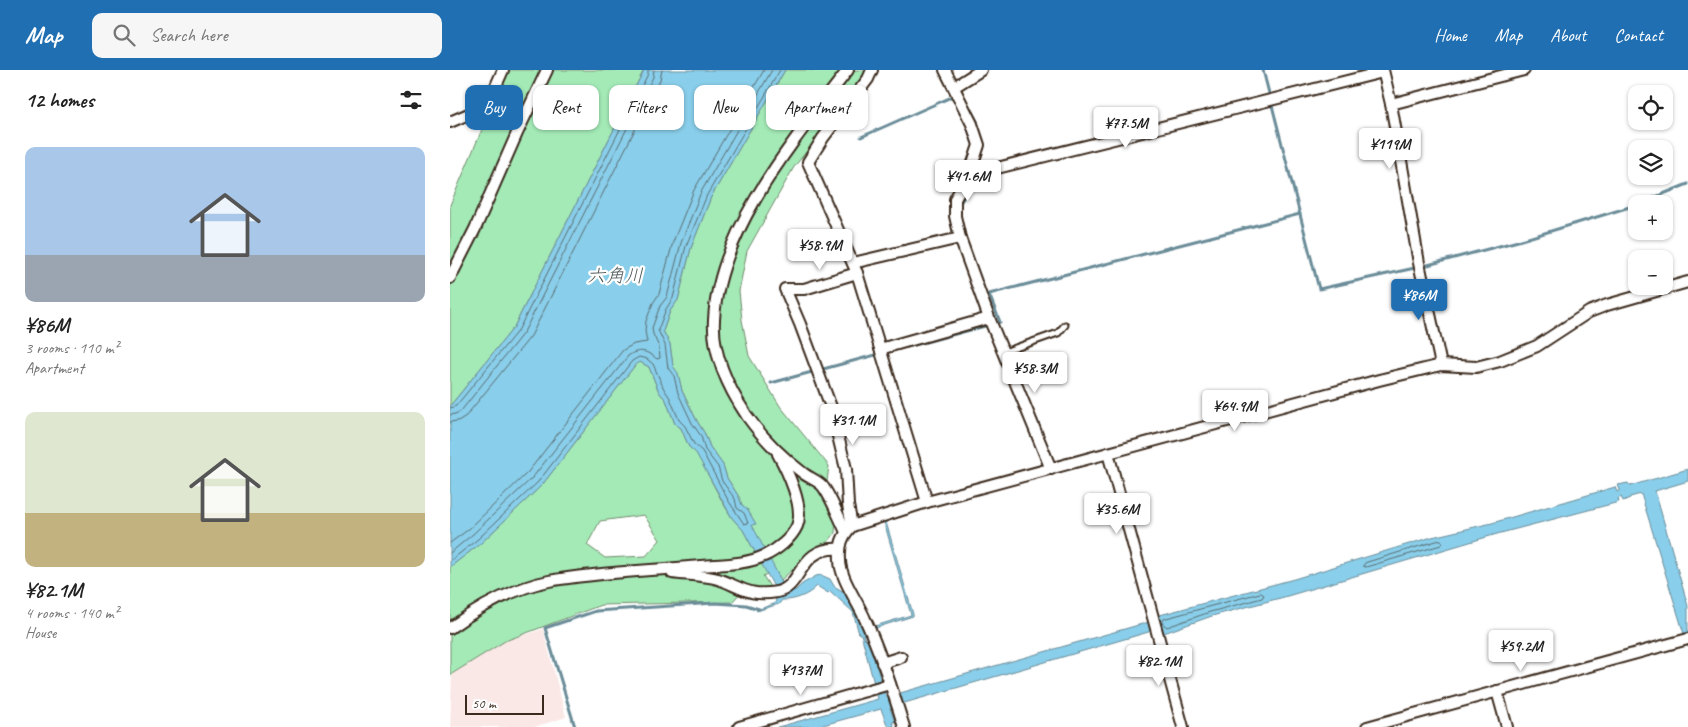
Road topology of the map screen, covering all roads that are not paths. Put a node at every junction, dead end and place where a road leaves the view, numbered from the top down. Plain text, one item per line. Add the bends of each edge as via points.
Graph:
1 (503, 70) edge
2 (547, 70) edge
3 (848, 70) edge
4 (872, 70) edge
5 (945, 70) edge
6 (981, 70) edge
7 (1524, 70) edge
8 (1383, 71) edge
9 (956, 93) junction
10 (1391, 104) junction
11 (450, 122) edge
12 (974, 174) junction
13 (960, 238) junction
14 (855, 268) junction
15 (450, 278) edge
16 (1688, 282) edge
17 (991, 322) junction
18 (1065, 325) dead end
19 (881, 352) junction
20 (1004, 352) junction
21 (1441, 365) junction
22 (773, 447) junction
23 (1108, 453) junction
24 (1051, 469) junction
25 (927, 502) junction
26 (849, 529) junction
27 (840, 549) junction
28 (654, 571) junction
29 (450, 628) edge
30 (1685, 640) edge
31 (901, 657) dead end
32 (882, 663) junction
33 (891, 686) junction
34 (1497, 691) junction
35 (739, 727) edge
36 (904, 727) edge
37 (1182, 727) edge
38 (1367, 727) edge
39 (1507, 727) edge

1 - 11 street via 487,106
2 - 15 street
3 - 22 street via 757,197 726,260 717,292 714,322 724,371 748,416
4 - 14 street via 808,162
5 - 9 street
6 - 9 street
7 - 10 street
8 - 10 street
8 - 12 street
9 - 12 street via 979,145
10 - 21 street
12 - 13 street via 955,199
13 - 14 street
13 - 17 street
14 - 19 street
14 - 26 street via 804,289 786,289 831,407 846,469
16 - 21 street via 1589,312 1537,346 1500,361 1476,367
17 - 19 street
17 - 20 street
18 - 20 lane via 1058,333
19 - 25 street
20 - 24 street
21 - 23 street
22 - 26 street via 804,474 824,486
22 - 28 street via 795,493 799,514 798,525 788,540 774,551 746,562
23 - 24 street
23 - 37 street
24 - 25 street
25 - 26 street
26 - 27 street via 840,542
27 - 28 street via 828,548 812,556 792,583 776,592 756,594 717,579
27 - 32 street via 839,562 845,579 870,629
28 - 29 street via 546,582 492,602
30 - 34 street
31 - 32 street
32 - 33 street
33 - 35 street
33 - 36 street
34 - 38 street
34 - 39 street

